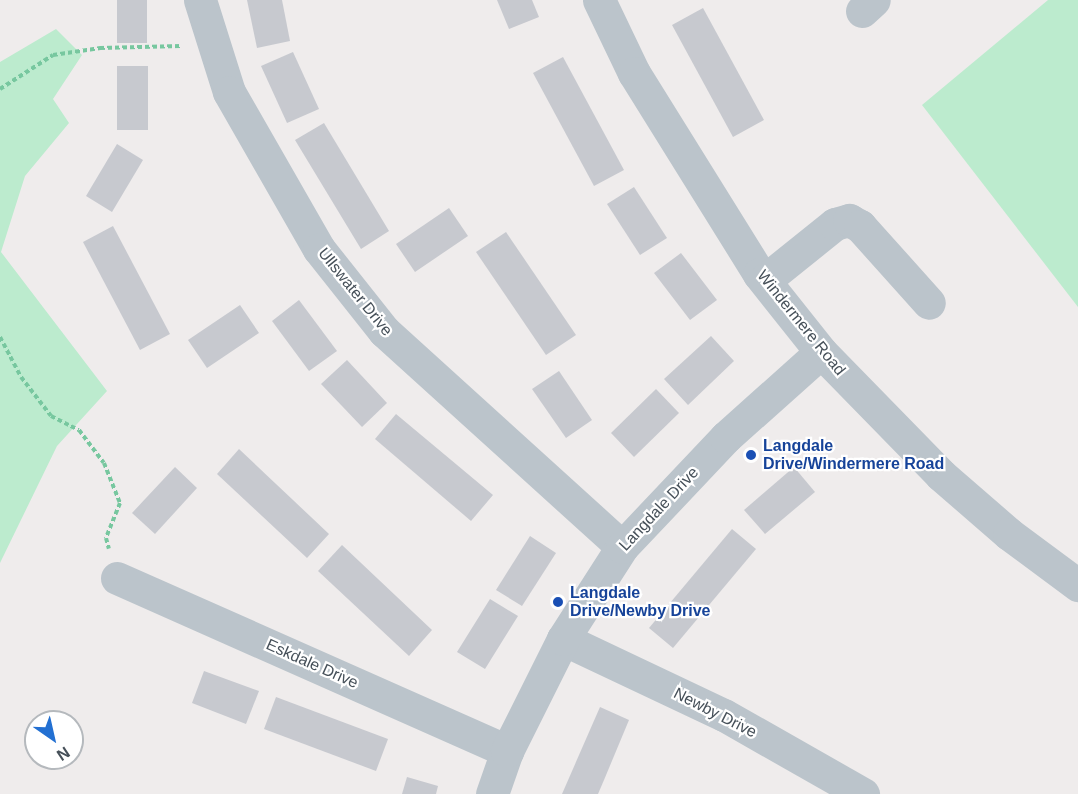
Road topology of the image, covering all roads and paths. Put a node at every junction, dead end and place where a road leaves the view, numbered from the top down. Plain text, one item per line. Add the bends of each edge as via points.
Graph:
1 (200, 0) edge
2 (599, 0) edge
3 (213, 45) junction
4 (0, 89) edge
5 (765, 280) junction
6 (929, 303) dead end
7 (0, 337) edge
8 (821, 352) junction
9 (622, 547) junction
10 (117, 578) joint
11 (1078, 585) edge
12 (563, 639) junction
13 (507, 751) junction
14 (492, 794) edge
15 (863, 794) edge

1 - 3 street, Ullswater Drive
2 - 5 street, Windermere Road via 634,73
3 - 4 path via 100,48 53,56
3 - 9 street, Ullswater Drive via 229,92 319,249 384,331
5 - 6 street via 835,224 849,220 860,226
5 - 8 street, Windermere Road
7 - 10 path via 21,377 51,416 79,430 104,463 120,502 106,538
8 - 9 street, Langdale Drive via 726,438
8 - 11 street, Windermere Road via 940,475 1009,534
9 - 12 street, Langdale Drive
10 - 13 street, Eskdale Drive
12 - 13 street, Langdale Drive
12 - 15 street, Newby Drive via 724,715
13 - 14 street, Langdale Drive

